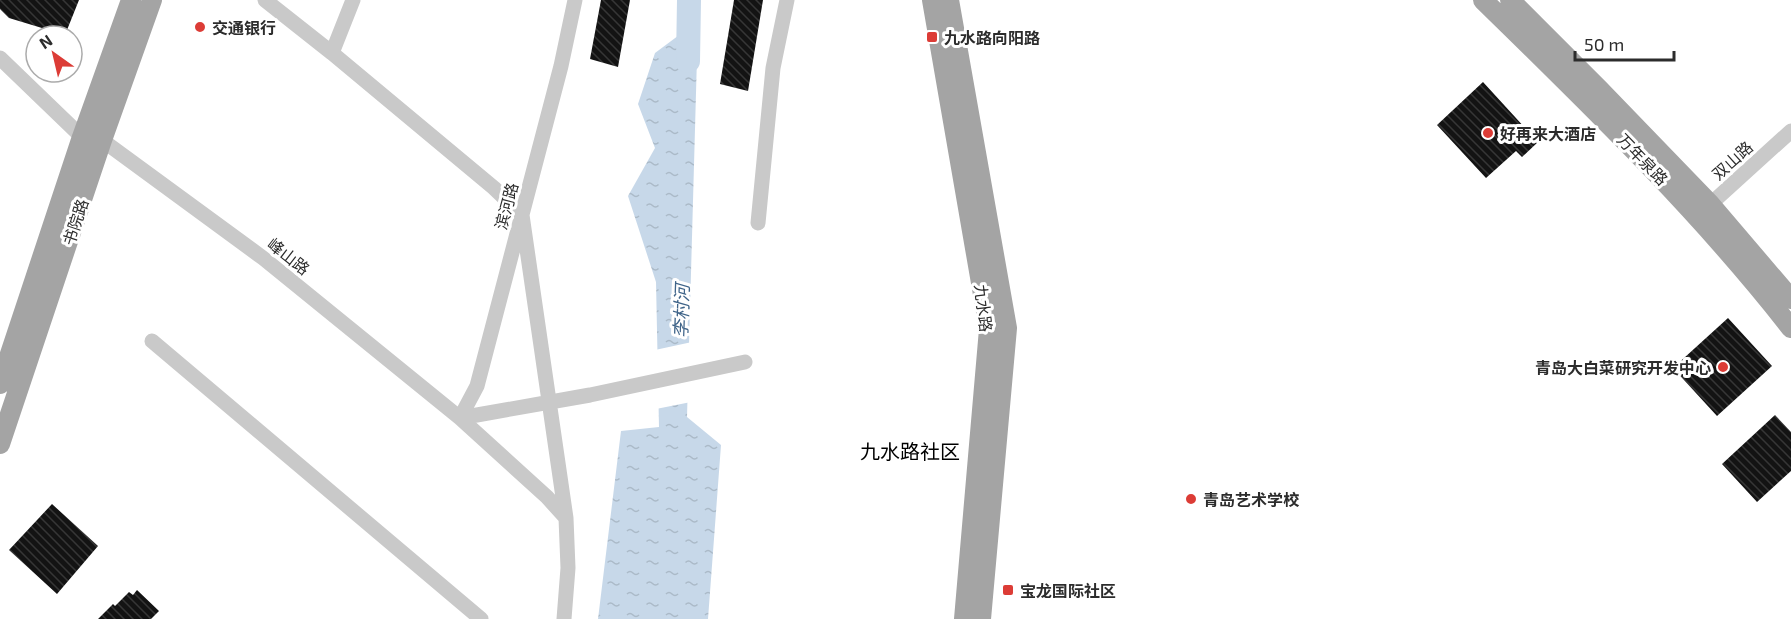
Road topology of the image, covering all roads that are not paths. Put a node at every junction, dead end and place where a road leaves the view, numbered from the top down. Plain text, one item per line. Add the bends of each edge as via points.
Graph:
1 (131, 0) edge
2 (152, 0) edge
3 (265, 0) edge
4 (353, 0) edge
5 (575, 0) edge
6 (787, 0) edge
7 (932, 0) edge
8 (949, 0) edge
9 (1484, 0) edge
10 (1510, 0) edge
11 (333, 53) junction
12 (0, 58) edge
13 (1791, 131) edge
14 (82, 137) junction
15 (102, 140) junction
16 (1704, 210) junction
17 (522, 215) junction
18 (758, 223) dead end
19 (1791, 299) edge
20 (1791, 328) edge
21 (152, 341) dead end
22 (745, 362) dead end
23 (0, 384) edge
24 (549, 402) junction
25 (460, 418) junction
26 (0, 444) edge
27 (566, 518) junction
28 (481, 619) edge
29 (564, 619) edge
30 (964, 619) edge
31 (981, 619) edge

1 - 14 main road, 书院路
2 - 15 main road, 书院路
3 - 11 street
4 - 11 street
5 - 17 street, 滨河路
6 - 18 street via 773,68
7 - 30 main road, 九水路 via 989,329
8 - 31 main road, 九水路 via 1007,328
9 - 16 main road, 万年泉路 via 1607,122
10 - 16 main road, 万年泉路 via 1599,89
11 - 17 street
12 - 14 street
13 - 16 street, 双山路
14 - 15 street, 峰山路
14 - 23 main road, 书院路
15 - 25 street, 峰山路 via 263,258
15 - 26 main road, 书院路
16 - 19 main road, 万年泉路
16 - 20 main road, 万年泉路
17 - 24 street
17 - 25 street, 滨河路 via 477,386
21 - 28 street
22 - 24 street
24 - 25 street
24 - 27 street
25 - 27 street, 峰山路
27 - 29 street

